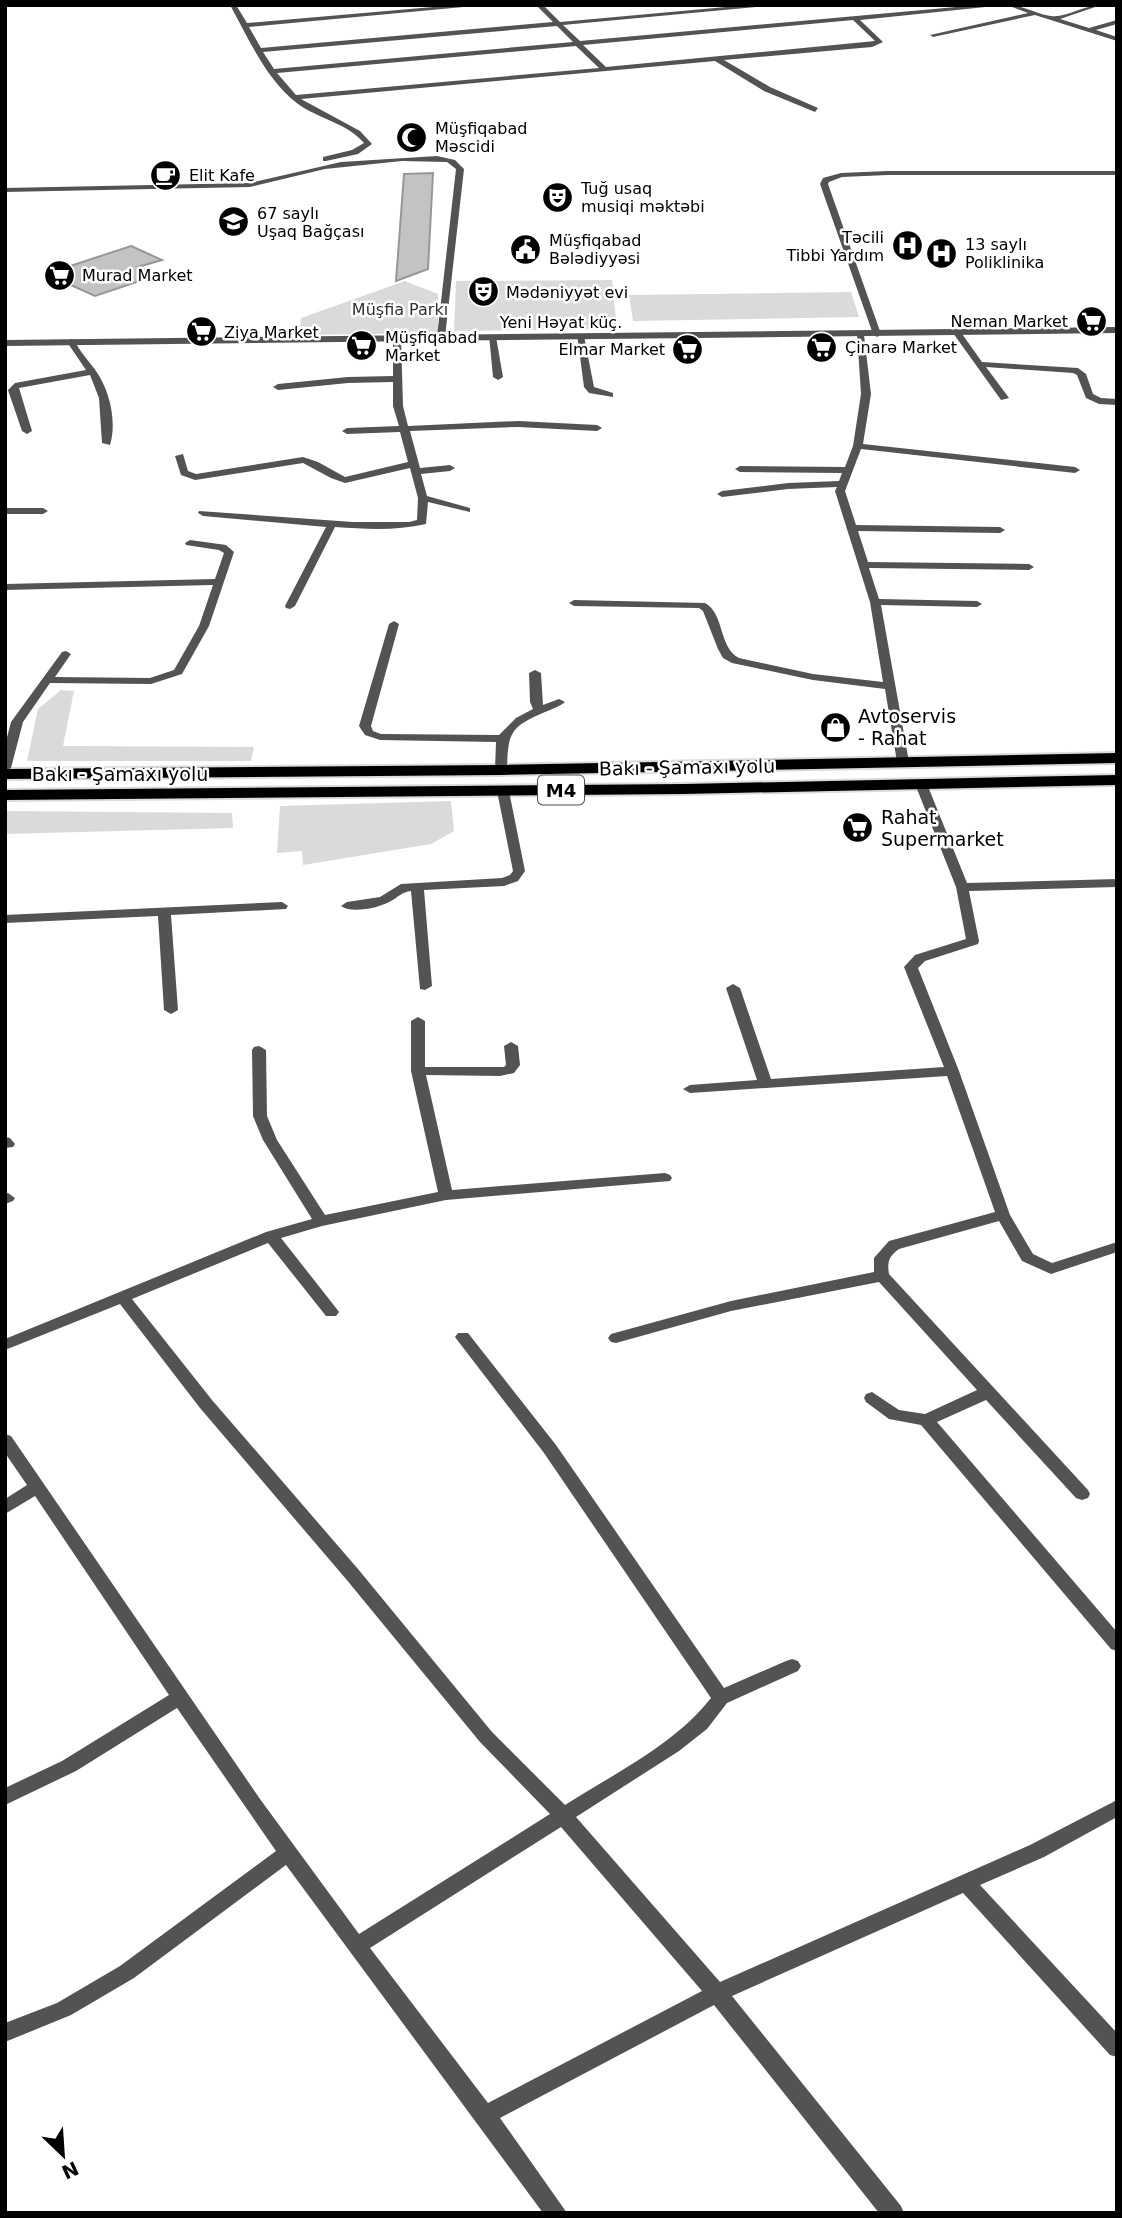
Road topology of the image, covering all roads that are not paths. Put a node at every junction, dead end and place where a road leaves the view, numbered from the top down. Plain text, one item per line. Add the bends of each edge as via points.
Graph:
1 (233, 5) edge
2 (482, 5) edge
3 (539, 5) edge
4 (772, 5) edge
5 (1002, 5) edge
6 (1010, 5) edge
7 (1098, 5) edge
8 (1034, 13) junction
9 (1053, 19) junction
10 (856, 20) junction
11 (1117, 22) edge
12 (558, 24) junction
13 (245, 25) junction
14 (1088, 30) junction
15 (933, 35) dead end
16 (1117, 39) edge
17 (579, 44) junction
18 (260, 50) junction
19 (715, 58) junction
20 (605, 69) junction
21 (273, 71) junction
22 (294, 97) junction
23 (815, 110) dead end
24 (300, 173) junction
25 (1117, 173) edge
26 (5, 190) edge
27 (1117, 330) edge
28 (957, 333) junction
29 (877, 334) junction
30 (860, 335) junction
31 (580, 336) junction
32 (441, 337) junction
33 (492, 337) junction
34 (397, 338) junction
35 (5, 342) edge
36 (71, 342) junction
37 (979, 364) junction
38 (92, 372) junction
39 (498, 377) dead end
40 (397, 379) junction
41 (278, 387) dead end
42 (610, 395) dead end
43 (1004, 398) dead end
44 (1117, 402) edge
45 (402, 428) junction
46 (597, 428) dead end
47 (27, 431) dead end
48 (347, 431) dead end
49 (107, 443) dead end
50 (858, 446) junction
51 (180, 456) dead end
52 (415, 468) junction
53 (450, 468) dead end
54 (740, 469) dead end
55 (850, 470) junction
56 (1075, 470) dead end
57 (842, 484) junction
58 (722, 494) dead end
59 (423, 498) junction
60 (466, 510) dead end
61 (5, 511) edge
62 (43, 511) dead end
63 (204, 513) dead end
64 (332, 524) junction
65 (852, 528) junction
66 (1000, 530) dead end
67 (190, 543) dead end
68 (865, 565) junction
69 (1029, 566) dead end
70 (219, 582) junction
71 (5, 587) edge
72 (875, 602) junction
73 (574, 603) dead end
74 (977, 604) dead end
75 (290, 607) dead end
76 (394, 624) dead end
77 (66, 654) dead end
78 (535, 673) dead end
79 (48, 680) junction
80 (889, 685) junction
81 (559, 702) dead end
82 (539, 710) junction
83 (11, 720) edge
84 (502, 739) junction
85 (1117, 758) edge
86 (903, 762) junction
87 (5, 768) edge
88 (502, 770) junction
89 (5, 774) edge
90 (1117, 780) edge
91 (921, 784) junction
92 (503, 791) junction
93 (5, 795) edge
94 (1117, 883) edge
95 (416, 887) junction
96 (962, 887) junction
97 (282, 905) dead end
98 (347, 906) dead end
99 (164, 912) junction
100 (5, 919) edge
101 (425, 986) dead end
102 (733, 988) dead end
103 (171, 1010) dead end
104 (418, 1021) dead end
105 (512, 1046) dead end
106 (258, 1049) dead end
107 (418, 1071) junction
108 (952, 1071) junction
109 (765, 1085) junction
110 (690, 1089) dead end
111 (665, 1178) dead end
112 (446, 1195) junction
113 (1003, 1215) junction
114 (321, 1221) junction
115 (271, 1236) junction
116 (1117, 1247) edge
117 (882, 1276) junction
118 (122, 1296) junction
119 (331, 1312) dead end
120 (463, 1337) dead end
121 (616, 1338) dead end
122 (5, 1345) edge
123 (988, 1392) junction
124 (872, 1398) dead end
125 (926, 1420) junction
126 (5, 1440) edge
127 (37, 1486) junction
128 (1082, 1494) dead end
129 (5, 1508) edge
130 (1117, 1644) edge
131 (792, 1666) dead end
132 (179, 1698) junction
133 (720, 1698) junction
134 (5, 1797) edge
135 (1117, 1808) edge
136 (562, 1814) junction
137 (288, 1853) junction
138 (966, 1883) junction
139 (356, 1947) junction
140 (717, 1993) junction
141 (5, 2033) edge
142 (1117, 2048) edge
143 (486, 2115) junction
144 (556, 2213) edge
145 (892, 2213) edge

1 - 13 street
2 - 13 street
3 - 12 street
4 - 12 street
5 - 10 street
6 - 8 street
7 - 9 street
8 - 9 street
8 - 15 street
9 - 14 street
10 - 17 street
10 - 19 street via 880,42
11 - 14 street
12 - 17 street
12 - 18 street
13 - 18 street
14 - 16 street
17 - 20 street
17 - 21 street
18 - 21 street
19 - 20 street
19 - 23 street via 767,89
20 - 22 street
21 - 22 street
22 - 24 street via 368,145 294,167
24 - 26 street via 250,185
24 - 32 street via 425,159 456,164 460,169
25 - 29 street via 888,173 825,180
27 - 28 street, Yeni Həyat küç.
28 - 29 street, Yeni Həyat küç.
28 - 37 street
29 - 30 street, Yeni Həyat küç.
30 - 31 street, Yeni Həyat küç.
30 - 50 street via 867,383
31 - 33 street, Yeni Həyat küç.
31 - 42 street via 589,387
32 - 33 street, Yeni Həyat küç.
32 - 34 street, Yeni Həyat küç.
33 - 39 street
34 - 36 street, Yeni Həyat küç.
34 - 40 street
35 - 36 street, Yeni Həyat küç.
36 - 38 street
37 - 43 street
37 - 44 street via 1075,370 1089,396
38 - 47 street via 15,386
38 - 49 street via 107,410
40 - 41 street
40 - 45 street
45 - 46 street via 518,424
45 - 48 street
45 - 52 street
50 - 55 street
50 - 56 street
51 - 52 street via 184,474 195,477 303,460 345,480
52 - 53 street
52 - 59 street
54 - 55 street
55 - 57 street
57 - 58 street
57 - 65 street
59 - 60 street
59 - 64 street via 422,522 417,525
61 - 62 street
63 - 64 street
64 - 75 street
65 - 66 street
65 - 68 street
67 - 70 street via 229,552
68 - 69 street
68 - 72 street
70 - 71 street
70 - 79 street via 204,626 178,671 151,681
72 - 74 street
72 - 80 street
73 - 80 street via 701,605 708,609 727,656 736,661 813,677
76 - 84 street via 365,726 369,733 380,737
77 - 79 street
78 - 82 street
79 - 83 street
80 - 86 street
81 - 82 street
82 - 84 street via 511,725
83 - 87 street
84 - 88 street
85 - 86 highway, Bakı - Şamaxı yolu / M4
86 - 88 highway, Bakı - Şamaxı yolu / M4
88 - 89 highway, Bakı - Şamaxı yolu / M4
90 - 91 highway, Bakı - Şamaxı yolu / M4
91 - 92 highway, Bakı - Şamaxı yolu / M4
91 - 96 street
92 - 93 highway, Bakı - Şamaxı yolu / M4
92 - 95 street via 519,871 514,878
94 - 96 street
95 - 98 street via 401,888 372,904
95 - 101 street
96 - 108 street via 973,942 920,958 911,967
97 - 99 street
99 - 100 street
99 - 103 street
102 - 109 street
104 - 107 street
105 - 107 street via 509,1070
106 - 114 street via 260,1116
107 - 112 street
108 - 109 street
108 - 113 street
109 - 110 street
111 - 112 street
112 - 114 street
113 - 116 street via 1027,1257 1051,1269
113 - 117 street via 894,1245 879,1262
114 - 115 street
115 - 118 street
115 - 119 street
117 - 121 street via 731,1306
117 - 123 street
118 - 122 street
118 - 136 street via 206,1404 486,1737
120 - 133 street via 550,1449
123 - 125 street
123 - 128 street
124 - 125 street via 895,1415
125 - 130 street
126 - 127 street
127 - 129 street
127 - 132 street
131 - 133 street
132 - 134 street via 69,1766
132 - 137 street
133 - 136 street via 701,1724 673,1746
135 - 138 street
136 - 139 street
136 - 140 street
137 - 139 street
137 - 141 street via 127,1972 64,2009
138 - 140 street
138 - 142 street
139 - 143 street
140 - 143 street
140 - 145 street
143 - 144 street

